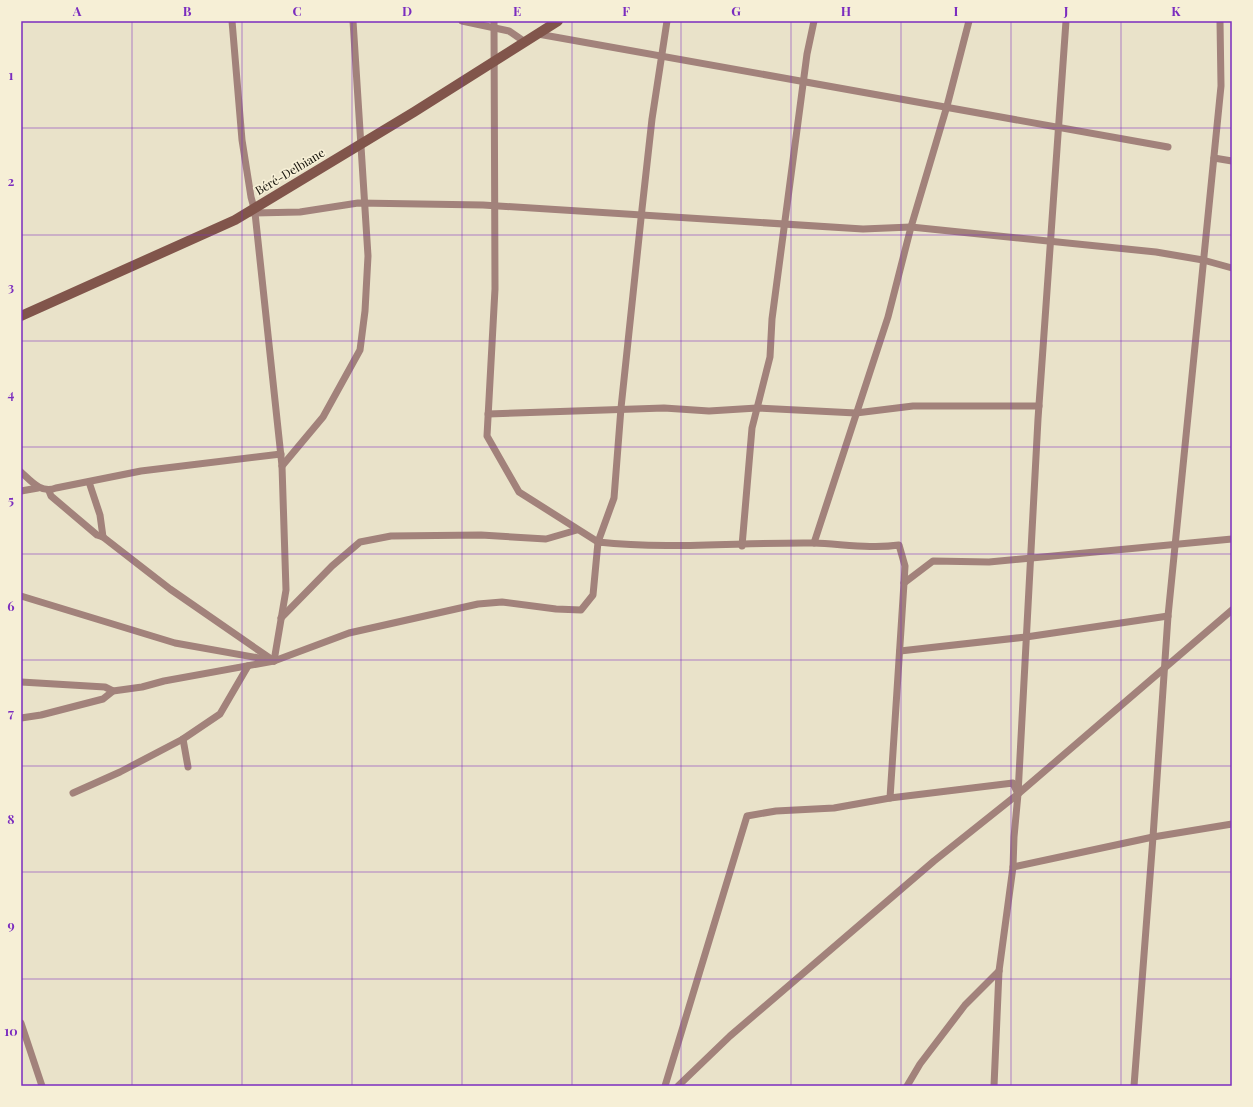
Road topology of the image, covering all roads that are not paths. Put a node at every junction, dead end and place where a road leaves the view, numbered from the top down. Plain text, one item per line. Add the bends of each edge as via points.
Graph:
1 (232, 21) edge
2 (354, 21) edge
3 (462, 21) edge
4 (558, 21) edge
5 (668, 21) edge
6 (814, 21) edge
7 (969, 21) edge
8 (1066, 21) edge
9 (1220, 21) edge
10 (494, 24) edge
11 (538, 34) junction
12 (526, 42) junction
13 (663, 56) junction
14 (492, 62) junction
15 (803, 82) junction
16 (947, 106) junction
17 (1059, 127) junction
18 (362, 143) junction
19 (1168, 147) dead end
20 (1214, 158) junction
21 (1232, 161) edge
22 (366, 203) junction
23 (494, 206) junction
24 (252, 212) junction
25 (641, 216) junction
26 (786, 224) junction
27 (911, 227) junction
28 (1050, 242) junction
29 (1204, 260) junction
30 (1232, 268) edge
31 (21, 316) edge
32 (1039, 406) junction
33 (621, 408) junction
34 (757, 408) junction
35 (856, 413) junction
36 (488, 414) junction
37 (281, 454) junction
38 (282, 466) junction
39 (21, 472) edge
40 (89, 482) junction
41 (38, 488) junction
42 (49, 490) junction
43 (21, 491) edge
44 (578, 530) junction
45 (103, 537) junction
46 (1232, 539) edge
47 (598, 542) junction
48 (814, 543) junction
49 (1176, 545) junction
50 (742, 546) junction
51 (1030, 559) junction
52 (904, 583) junction
53 (21, 596) edge
54 (1232, 610) edge
55 (1168, 616) junction
56 (281, 618) junction
57 (1026, 637) junction
58 (900, 651) junction
59 (274, 661) junction
60 (248, 666) junction
61 (1164, 667) junction
62 (21, 682) edge
63 (113, 691) junction
64 (21, 718) edge
65 (182, 739) junction
66 (188, 767) dead end
67 (73, 793) dead end
68 (1018, 794) junction
69 (890, 798) junction
70 (1232, 824) edge
71 (1153, 837) junction
72 (1013, 867) junction
73 (999, 971) junction
74 (21, 1023) edge
75 (42, 1086) edge
76 (665, 1086) edge
77 (678, 1086) edge
78 (907, 1086) edge
79 (994, 1086) edge
80 (1134, 1086) edge

1 - 24 street via 242,140
2 - 18 street
3 - 10 street
4 - 11 street, Béré-Delbiane
5 - 13 street
6 - 15 street
7 - 16 street
8 - 17 street
9 - 20 street via 1221,86
10 - 12 street
10 - 14 street
11 - 12 street, Béré-Delbiane
11 - 13 street
12 - 14 street, Béré-Delbiane
13 - 15 street
13 - 25 street via 652,119
14 - 18 street, Béré-Delbiane
14 - 23 street
15 - 16 street
15 - 26 street
16 - 17 street
16 - 27 street
17 - 19 street
17 - 28 street
18 - 22 street
18 - 24 street, Béré-Delbiane
20 - 21 street
20 - 29 street
22 - 23 street
22 - 24 street via 300,212
22 - 38 street via 368,256 360,350 323,417
23 - 25 street
23 - 36 street via 495,289
24 - 31 street, Béré-Delbiane
24 - 37 street
25 - 26 street
25 - 33 street
26 - 27 street via 863,229
26 - 34 street via 772,319 770,357
27 - 28 street
27 - 35 street via 888,317
28 - 29 street via 1156,252
28 - 32 street
29 - 30 street
29 - 49 street
32 - 35 street via 913,406
32 - 51 street
33 - 34 street via 709,411
33 - 36 street
33 - 47 street via 614,498
34 - 35 street
34 - 50 street via 752,428
35 - 48 street
36 - 44 street via 487,436 519,492
37 - 38 street
37 - 40 street via 146,470
38 - 56 street via 286,590
39 - 41 street
40 - 42 street
40 - 45 street via 100,515
41 - 42 street
41 - 43 street
42 - 45 street via 51,496
44 - 47 street
44 - 56 street via 546,539 481,535 391,536 360,542 332,566
45 - 59 street via 170,589
46 - 49 street
47 - 50 street via 634,546
47 - 59 street via 593,595 581,610 502,602 478,604 349,632
48 - 50 street
48 - 52 street via 886,547 899,545 905,566
49 - 51 street
49 - 55 street
51 - 52 street via 989,562 933,561
51 - 57 street
52 - 58 street
53 - 59 street via 175,643
54 - 61 street
55 - 57 street
55 - 61 street
56 - 59 street
57 - 58 street
57 - 68 street
58 - 69 street
59 - 60 street
60 - 63 street
60 - 65 street via 220,714
61 - 68 street
61 - 71 street
62 - 63 street via 105,687
63 - 64 street via 102,699
65 - 66 street
65 - 67 street via 120,772
68 - 69 street via 1013,783
68 - 72 street
68 - 77 street via 922,871 730,1036
69 - 76 street via 834,808 776,811 747,816
70 - 71 street
71 - 72 street
71 - 80 street
72 - 73 street
73 - 78 street via 964,1005 920,1064
73 - 79 street
74 - 75 street

